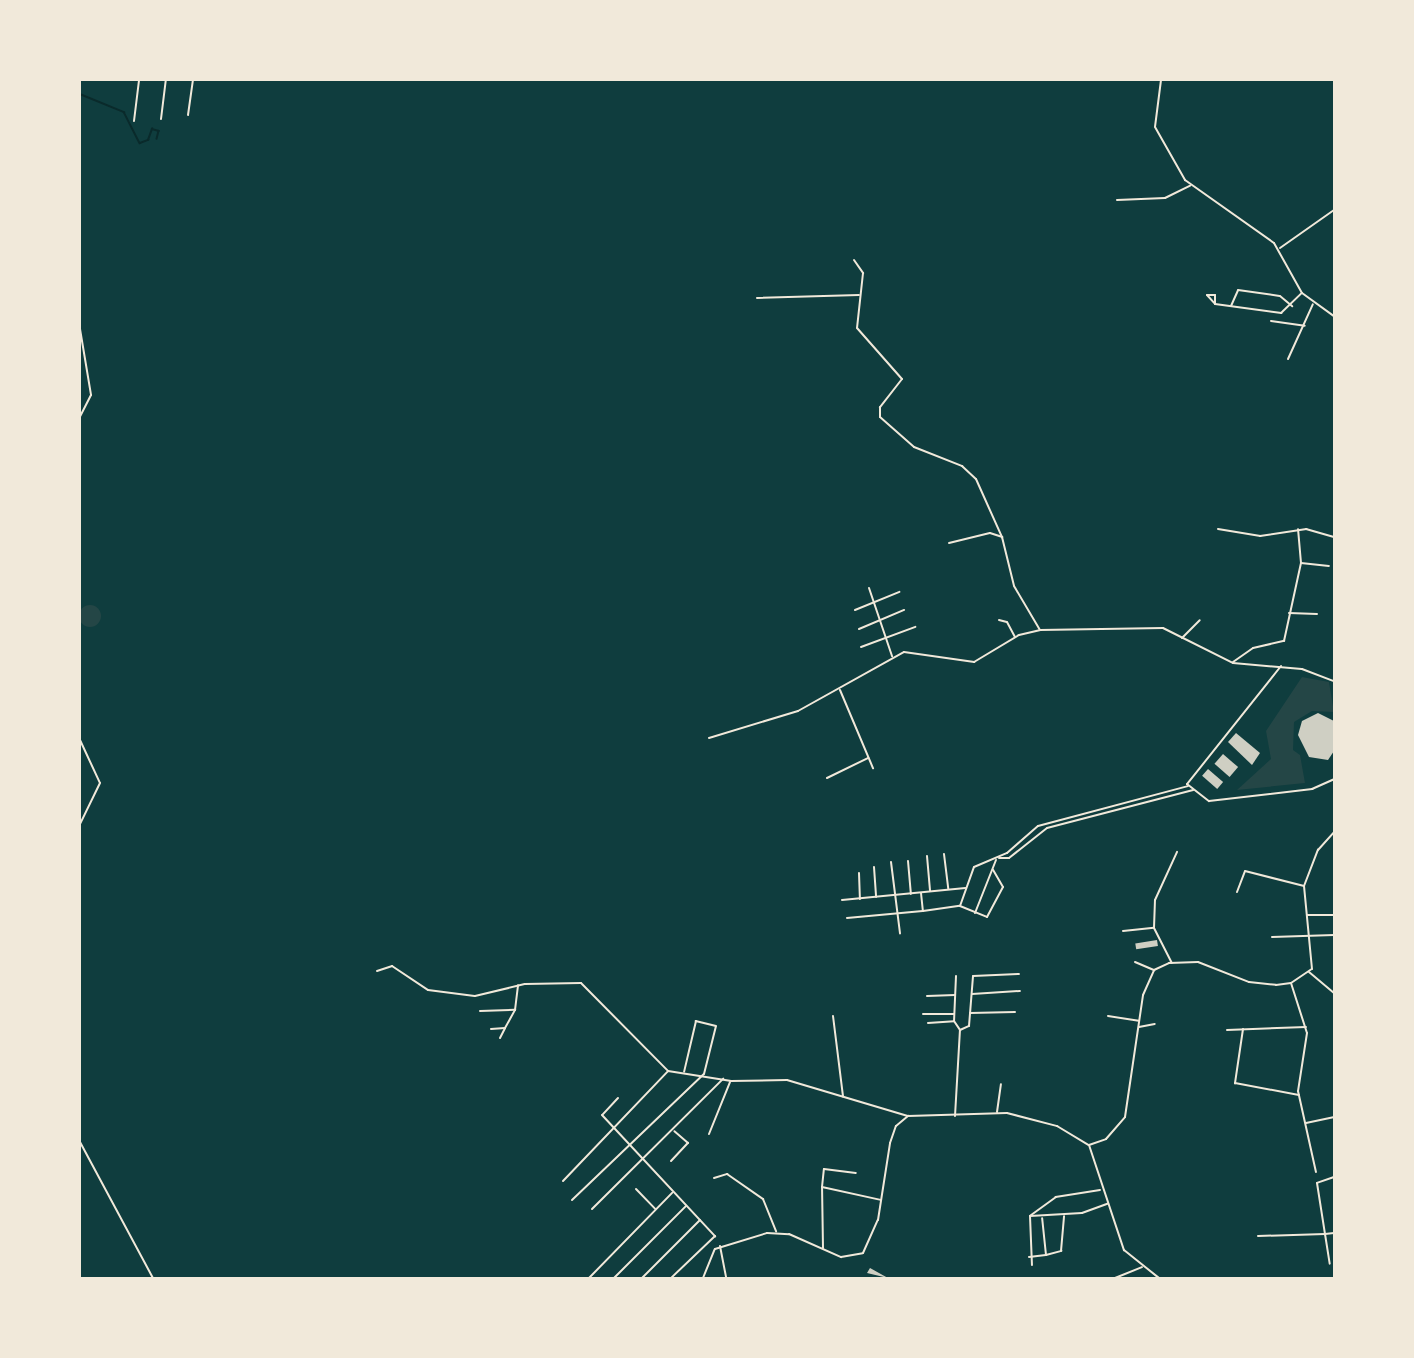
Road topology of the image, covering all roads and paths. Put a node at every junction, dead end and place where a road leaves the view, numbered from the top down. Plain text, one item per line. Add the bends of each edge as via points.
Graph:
1 (139, 80) edge
2 (166, 80) edge
3 (193, 80) edge
4 (1161, 80) edge
5 (188, 115) dead end
6 (161, 119) dead end
7 (134, 121) dead end
8 (1190, 186) junction
9 (1117, 200) dead end
10 (1335, 210) edge
11 (1280, 248) junction
12 (854, 260) dead end
13 (1302, 293) junction
14 (859, 295) junction
15 (757, 298) dead end
16 (1215, 304) dead end
17 (1313, 304) junction
18 (1231, 306) junction
19 (1292, 306) junction
20 (1335, 316) edge
21 (1271, 321) dead end
22 (1305, 326) junction
23 (80, 329) edge
24 (1288, 360) dead end
25 (80, 417) edge
26 (1218, 529) dead end
27 (1298, 529) junction
28 (1002, 537) junction
29 (1335, 537) edge
30 (949, 543) dead end
31 (1301, 563) junction
32 (1329, 566) dead end
33 (869, 588) dead end
34 (899, 592) dead end
35 (872, 604) junction
36 (855, 610) dead end
37 (904, 610) dead end
38 (1289, 613) junction
39 (1317, 614) dead end
40 (999, 620) dead end
41 (1200, 620) dead end
42 (878, 621) junction
43 (915, 627) dead end
44 (859, 629) dead end
45 (1040, 630) junction
46 (1015, 637) junction
47 (885, 638) junction
48 (1182, 638) junction
49 (861, 647) dead end
50 (892, 657) junction
51 (1233, 663) junction
52 (1281, 666) junction
53 (1335, 681) edge
54 (840, 690) junction
55 (709, 738) dead end
56 (80, 740) edge
57 (868, 758) junction
58 (873, 768) dead end
59 (827, 778) dead end
60 (1335, 779) edge
61 (1188, 786) junction
62 (1193, 790) junction
63 (80, 824) edge
64 (1335, 832) edge
65 (1177, 852) dead end
66 (944, 854) dead end
67 (927, 856) dead end
68 (998, 859) junction
69 (908, 861) dead end
70 (891, 862) dead end
71 (874, 867) dead end
72 (993, 870) junction
73 (859, 873) dead end
74 (1304, 886) junction
75 (966, 888) junction
76 (948, 889) junction
77 (930, 891) junction
78 (1237, 892) dead end
79 (921, 893) junction
80 (911, 894) junction
81 (895, 895) junction
82 (876, 897) junction
83 (860, 898) junction
84 (842, 900) dead end
85 (960, 906) junction
86 (923, 911) junction
87 (897, 913) junction
88 (975, 913) junction
89 (1306, 915) junction
90 (1335, 915) edge
91 (847, 918) dead end
92 (1154, 928) junction
93 (1123, 931) dead end
94 (900, 933) dead end
95 (1309, 934) junction
96 (1335, 935) edge
97 (1272, 937) dead end
98 (1135, 962) dead end
99 (1172, 963) junction
100 (1154, 970) junction
101 (377, 971) dead end
102 (1310, 972) junction
103 (1019, 974) dead end
104 (956, 976) dead end
105 (1292, 983) junction
106 (518, 985) junction
107 (1020, 991) dead end
108 (1335, 993) edge
109 (972, 994) junction
110 (955, 995) junction
111 (927, 996) dead end
112 (515, 1010) junction
113 (480, 1011) dead end
114 (1015, 1012) dead end
115 (970, 1013) junction
116 (923, 1014) dead end
117 (954, 1014) junction
118 (833, 1016) dead end
119 (1108, 1016) dead end
120 (1139, 1021) junction
121 (954, 1022) junction
122 (928, 1023) dead end
123 (1155, 1024) dead end
124 (1138, 1027) junction
125 (1306, 1027) junction
126 (506, 1028) junction
127 (491, 1029) dead end
128 (1243, 1029) junction
129 (960, 1030) junction
130 (1227, 1030) dead end
131 (500, 1038) dead end
132 (668, 1071) junction
133 (684, 1072) junction
134 (704, 1074) junction
135 (723, 1079) junction
136 (731, 1081) junction
137 (1001, 1084) dead end
138 (1299, 1095) junction
139 (843, 1096) junction
140 (618, 1098) dead end
141 (998, 1112) junction
142 (908, 1116) junction
143 (955, 1116) junction
144 (1334, 1118) edge
145 (1306, 1123) junction
146 (674, 1131) junction
147 (615, 1132) junction
148 (709, 1134) dead end
149 (80, 1142) edge
150 (1089, 1145) junction
151 (629, 1148) junction
152 (82, 1149) edge
153 (642, 1161) junction
154 (671, 1161) dead end
155 (1316, 1172) dead end
156 (856, 1173) dead end
157 (1335, 1177) edge
158 (714, 1178) dead end
159 (563, 1181) dead end
160 (822, 1187) junction
161 (636, 1189) dead end
162 (1100, 1190) junction
163 (672, 1193) junction
164 (572, 1200) dead end
165 (882, 1200) junction
166 (1107, 1204) junction
167 (686, 1206) junction
168 (592, 1209) dead end
169 (655, 1209) junction
170 (1064, 1215) junction
171 (1030, 1216) junction
172 (1042, 1218) junction
173 (700, 1221) junction
174 (776, 1232) junction
175 (1335, 1233) edge
176 (1325, 1234) junction
177 (1258, 1236) dead end
178 (720, 1246) junction
179 (822, 1249) junction
180 (1046, 1255) junction
181 (1029, 1257) junction
182 (1330, 1264) dead end
183 (1032, 1265) dead end
184 (1142, 1267) junction
185 (153, 1278) edge
186 (589, 1278) edge
187 (614, 1278) edge
188 (642, 1278) edge
189 (671, 1278) edge
190 (703, 1278) edge
191 (726, 1278) edge
192 (1115, 1278) edge
193 (1159, 1278) edge

1 - 7 street
2 - 6 street
3 - 5 street
4 - 8 street via 1155,127
8 - 9 street via 1165,198
8 - 11 street
10 - 11 street
11 - 13 street
12 - 14 street via 863,268
13 - 17 street
13 - 19 street
14 - 15 street
14 - 28 street via 855,321 863,340 902,379 880,407 880,417 914,447 970,472
16 - 18 street
17 - 20 street
17 - 22 street
18 - 19 street via 1281,313
18 - 19 street via 1238,290 1280,296
21 - 22 street
22 - 24 street
23 - 25 street via 90,395
26 - 27 street via 1260,536
27 - 29 street
27 - 31 street
28 - 30 street via 990,532
28 - 45 street via 1014,586
31 - 32 street
31 - 38 street
33 - 35 street
34 - 35 street
35 - 36 street
35 - 42 street
37 - 42 street
38 - 39 street
38 - 51 street via 1284,641 1253,648
40 - 46 street via 1007,622
41 - 48 street
42 - 44 street
42 - 47 street
43 - 47 street
45 - 46 street
45 - 48 street via 1157,627
46 - 50 street via 974,662 913,650
47 - 49 street
47 - 50 street
48 - 51 street
50 - 54 street
51 - 52 street
52 - 53 street
52 - 61 street
54 - 55 street via 798,711
54 - 57 street
56 - 63 street via 100,783
57 - 58 street
57 - 59 street
60 - 62 street via 1312,789 1214,800
61 - 62 street
61 - 68 street via 1038,826
62 - 68 street via 1040,831 1010,858
64 - 74 street via 1318,850
65 - 92 street via 1155,900
66 - 76 street
67 - 77 street
68 - 72 street
68 - 75 street via 974,867
69 - 80 street
70 - 81 street
71 - 82 street
72 - 88 street
72 - 88 street via 1003,883 999,903 987,917
73 - 83 street
74 - 78 street via 1245,871
74 - 89 street
75 - 76 street
75 - 85 street
76 - 77 street
77 - 79 street
79 - 80 street
79 - 86 street
80 - 81 street
81 - 82 street
81 - 87 street
82 - 83 street
83 - 84 street
85 - 86 street
85 - 88 street
86 - 87 street
87 - 91 street
87 - 94 street
89 - 90 street
89 - 95 street
92 - 93 street
92 - 99 street
95 - 96 street
95 - 97 street
95 - 102 street
98 - 100 street
99 - 100 street
99 - 105 street via 1208,964 1257,984
100 - 120 street
101 - 106 street via 392,966 428,990 469,996
102 - 105 street
102 - 108 street
103 - 109 street via 973,976
104 - 110 street
105 - 125 street
106 - 112 street
106 - 132 street via 566,980 585,984
107 - 109 street
109 - 115 street
110 - 111 street
110 - 117 street
112 - 113 street
112 - 126 street
114 - 115 street
115 - 129 street via 969,1026
116 - 117 street
117 - 121 street
118 - 139 street
119 - 120 street
120 - 124 street
121 - 122 street
121 - 129 street
123 - 124 street
124 - 150 street via 1125,1117 1110,1137
125 - 128 street
125 - 138 street
126 - 127 street
126 - 131 street
128 - 130 street
128 - 138 street via 1236,1083
129 - 143 street
132 - 133 street
132 - 147 street
133 - 134 street
133 - 134 street via 696,1021 717,1026
134 - 135 street
134 - 151 street
135 - 136 street
135 - 146 street
136 - 139 street via 787,1080
136 - 148 street
137 - 141 street
138 - 145 street
139 - 142 street
140 - 147 street via 602,1115
141 - 143 street
141 - 150 street via 1053,1124
142 - 143 street
142 - 165 street via 896,1126 890,1143
144 - 145 street
145 - 155 street
146 - 153 street
146 - 154 street via 688,1143
147 - 151 street
147 - 159 street
149 - 152 street
150 - 162 street
151 - 153 street
151 - 164 street
152 - 185 street
153 - 163 street
153 - 168 street
156 - 160 street via 824,1168
157 - 176 street via 1318,1181
158 - 174 street via 728,1174 763,1199
160 - 165 street
160 - 179 street
161 - 169 street
162 - 166 street
162 - 171 street via 1056,1197
163 - 167 street
163 - 169 street
165 - 179 street via 873,1237 863,1253 847,1258
166 - 170 street
166 - 184 street via 1124,1250
167 - 173 street
167 - 187 street
169 - 186 street
170 - 172 street
170 - 180 street via 1061,1251
171 - 172 street
171 - 181 street
172 - 180 street
173 - 188 street
173 - 189 street via 715,1236
174 - 178 street
174 - 179 street
175 - 176 street
176 - 177 street
176 - 182 street
178 - 190 street via 706,1261
178 - 191 street
180 - 181 street
181 - 183 street
184 - 192 street
184 - 193 street

